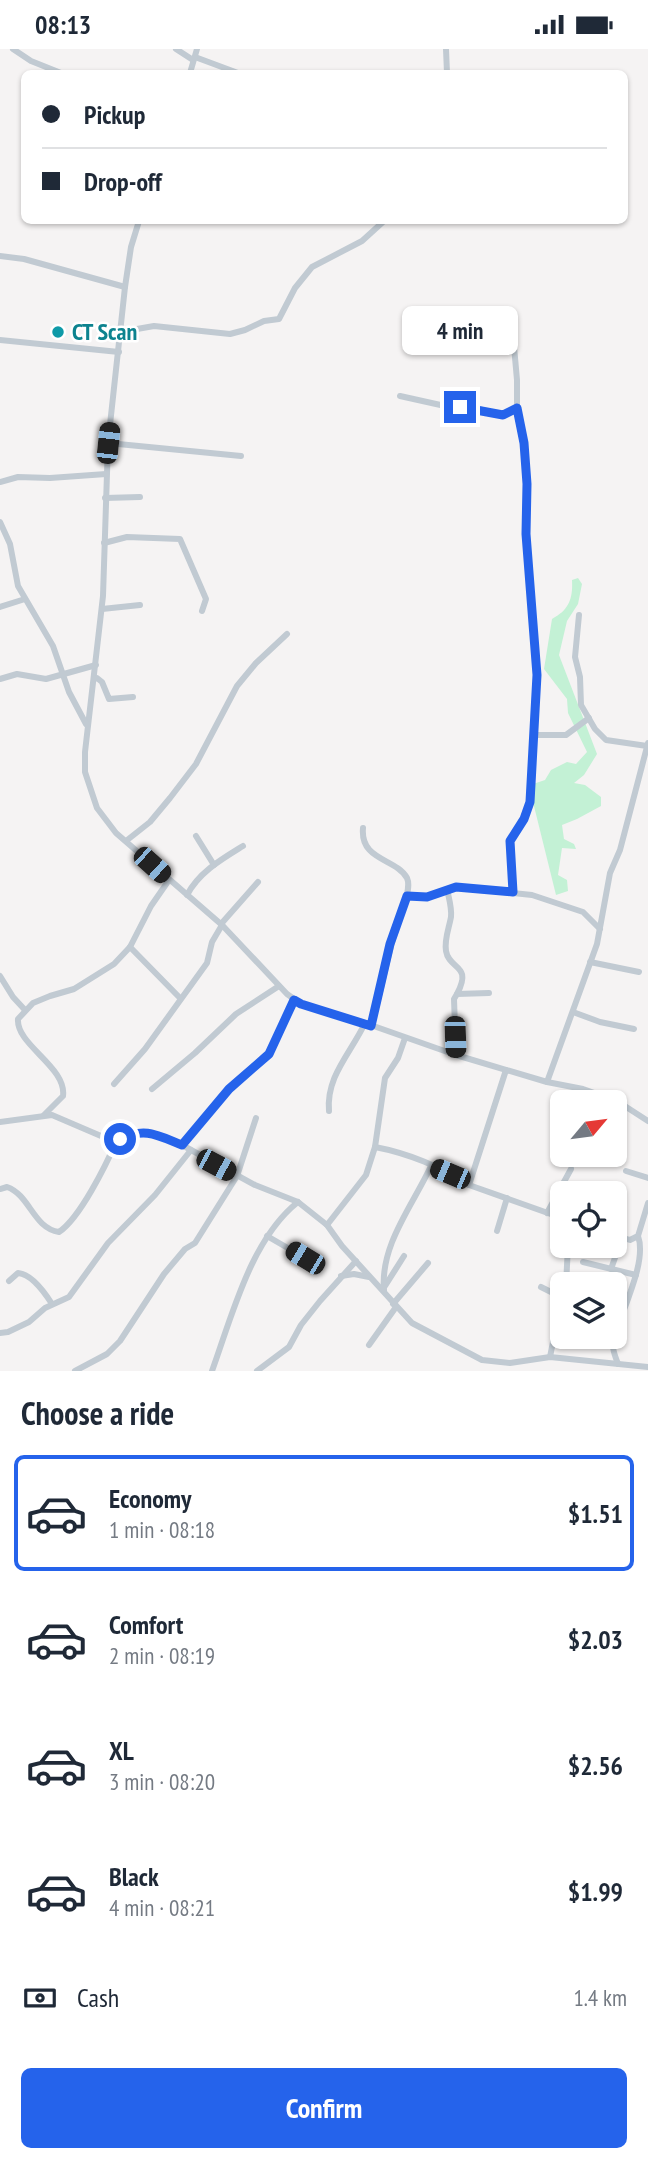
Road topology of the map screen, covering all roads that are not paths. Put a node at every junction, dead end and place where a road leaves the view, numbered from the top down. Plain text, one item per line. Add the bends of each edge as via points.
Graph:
1 (13, 49) edge
2 (176, 49) edge
3 (197, 49) edge
4 (446, 49) edge
5 (194, 58) junction
6 (54, 70) edge
7 (191, 70) edge
8 (229, 70) edge
9 (447, 70) edge
10 (138, 224) edge
11 (380, 224) edge
12 (0, 256) edge
13 (125, 287) junction
14 (512, 324) dead end
15 (120, 332) junction
16 (0, 340) edge
17 (119, 352) junction
18 (400, 396) dead end
19 (517, 408) junction
20 (108, 443) junction
21 (241, 456) dead end
22 (106, 474) junction
23 (0, 482) edge
24 (140, 496) dead end
25 (105, 498) junction
26 (0, 522) edge
27 (104, 543) junction
28 (25, 599) junction
29 (140, 605) dead end
30 (0, 607) edge
31 (102, 609) junction
32 (202, 611) dead end
33 (579, 615) dead end
34 (287, 635) dead end
35 (96, 665) junction
36 (62, 676) junction
37 (0, 679) edge
38 (94, 679) junction
39 (134, 697) dead end
40 (589, 718) junction
41 (87, 725) junction
42 (534, 735) junction
43 (647, 745) edge
44 (363, 828) dead end
45 (196, 836) dead end
46 (126, 841) junction
47 (243, 846) dead end
48 (214, 865) junction
49 (169, 880) junction
50 (258, 882) dead end
51 (447, 890) junction
52 (513, 892) junction
53 (187, 895) junction
54 (407, 896) junction
55 (222, 924) junction
56 (600, 929) junction
57 (130, 947) junction
58 (590, 962) junction
59 (639, 972) dead end
60 (0, 976) edge
61 (279, 986) junction
62 (489, 993) dead end
63 (457, 995) junction
64 (180, 998) junction
65 (294, 1000) junction
66 (25, 1010) junction
67 (573, 1012) junction
68 (368, 1024) junction
69 (634, 1029) dead end
70 (405, 1038) junction
71 (456, 1055) junction
72 (506, 1070) junction
73 (547, 1082) junction
74 (114, 1084) dead end
75 (152, 1090) dead end
76 (329, 1111) dead end
77 (44, 1115) junction
78 (256, 1118) dead end
79 (648, 1121) edge
80 (0, 1122) edge
81 (117, 1140) junction
82 (182, 1145) junction
83 (375, 1147) junction
84 (191, 1150) junction
85 (199, 1155) junction
86 (181, 1162) junction
87 (430, 1166) junction
88 (571, 1169) dead end
89 (626, 1171) dead end
90 (237, 1176) junction
91 (648, 1178) edge
92 (469, 1185) junction
93 (0, 1189) edge
94 (507, 1198) junction
95 (298, 1202) junction
96 (648, 1203) edge
97 (547, 1213) junction
98 (550, 1214) edge
99 (327, 1225) junction
100 (497, 1231) dead end
101 (638, 1236) junction
102 (267, 1237) junction
103 (627, 1239) edge
104 (645, 1246) edge
105 (404, 1256) dead end
106 (305, 1258) dead end
107 (613, 1258) edge
108 (356, 1261) junction
109 (583, 1262) dead end
110 (428, 1263) dead end
111 (611, 1269) junction
112 (636, 1275) junction
113 (341, 1276) junction
114 (371, 1277) junction
115 (9, 1280) dead end
116 (541, 1287) dead end
117 (384, 1290) junction
118 (550, 1292) edge
119 (52, 1304) junction
120 (395, 1305) junction
121 (0, 1333) edge
122 (369, 1345) dead end
123 (551, 1349) edge
124 (550, 1357) junction
125 (489, 1361) junction
126 (618, 1364) junction
127 (648, 1367) edge
128 (75, 1371) edge
129 (212, 1371) edge
130 (257, 1371) edge
131 (486, 1371) edge

1 - 6 street
2 - 5 street
3 - 5 street
4 - 9 street
5 - 7 street
5 - 8 street
10 - 13 street
11 - 15 street via 362,241 312,267 279,319 230,334 154,326
12 - 13 street
13 - 15 street
14 - 19 street
15 - 17 street
16 - 17 street
17 - 20 street
18 - 19 street via 503,415
19 - 42 street via 524,443 537,675
20 - 21 street
20 - 22 street
22 - 23 street via 18,477
22 - 25 street
24 - 25 street
25 - 27 street
26 - 28 street
27 - 31 street
27 - 32 street via 127,537 180,539 206,599
28 - 30 street
28 - 36 street via 54,646
29 - 31 street
31 - 35 street
33 - 40 street via 575,657 581,705
34 - 46 street via 237,686 196,764 170,798
35 - 36 street
35 - 38 street
36 - 37 street via 46,679 17,674
36 - 41 street
38 - 39 street via 102,682 109,699
38 - 41 street
40 - 42 street via 566,735
40 - 43 street via 606,740
41 - 46 street via 85,772 97,808 108,826
42 - 52 street via 530,802 510,841
43 - 56 street via 610,873
44 - 54 street via 368,848 406,876
45 - 48 street
46 - 49 street
47 - 48 street
48 - 53 street
49 - 53 street
49 - 57 street
50 - 55 street
51 - 52 street
51 - 54 street via 427,897
51 - 63 street via 451,917 445,947 462,975
52 - 56 street via 572,906
53 - 55 street
54 - 68 street
55 - 61 street
55 - 64 street via 207,963
56 - 58 street
57 - 64 street
57 - 66 street via 82,986 43,998
58 - 59 street
58 - 67 street
60 - 66 street
61 - 65 street
61 - 75 street via 236,1014
62 - 63 street
63 - 71 street via 453,1007
64 - 74 street
65 - 68 street
65 - 82 street via 269,1054 229,1089
66 - 77 street via 17,1023 21,1034 47,1063 64,1092
67 - 69 street
67 - 73 street
68 - 70 street
68 - 76 street via 331,1081
70 - 71 street
70 - 83 street via 385,1078
71 - 72 street
72 - 73 street
72 - 92 street
73 - 79 street via 617,1101
77 - 80 street
77 - 81 street via 59,1116
78 - 90 street
81 - 82 street via 150,1132
81 - 93 street via 84,1203 59,1232 34,1216 17,1192
82 - 84 street
83 - 87 street
83 - 99 street via 366,1175
84 - 85 street
84 - 86 street
85 - 86 street
85 - 90 street
86 - 119 street via 108,1243 69,1297
87 - 92 street
87 - 117 street via 395,1236
88 - 97 street
89 - 91 street
90 - 95 street
90 - 128 street via 195,1243 164,1274 120,1341 107,1354
92 - 94 street
94 - 97 street
94 - 100 street
95 - 99 street
95 - 102 street
96 - 101 street
97 - 98 street
99 - 108 street
101 - 103 street
101 - 104 street
102 - 106 street
102 - 129 street via 240,1292
104 - 112 street
105 - 117 street
107 - 111 street
108 - 113 street
108 - 114 street
109 - 111 street
110 - 120 street
111 - 112 street
112 - 126 street via 613,1344
113 - 114 street
113 - 130 street via 289,1347
114 - 117 street
115 - 119 street via 25,1274
116 - 118 street
117 - 120 street
119 - 121 street via 29,1322
120 - 122 street
120 - 125 street via 422,1330
123 - 124 street
124 - 125 street
124 - 126 street
125 - 131 street
126 - 127 street

